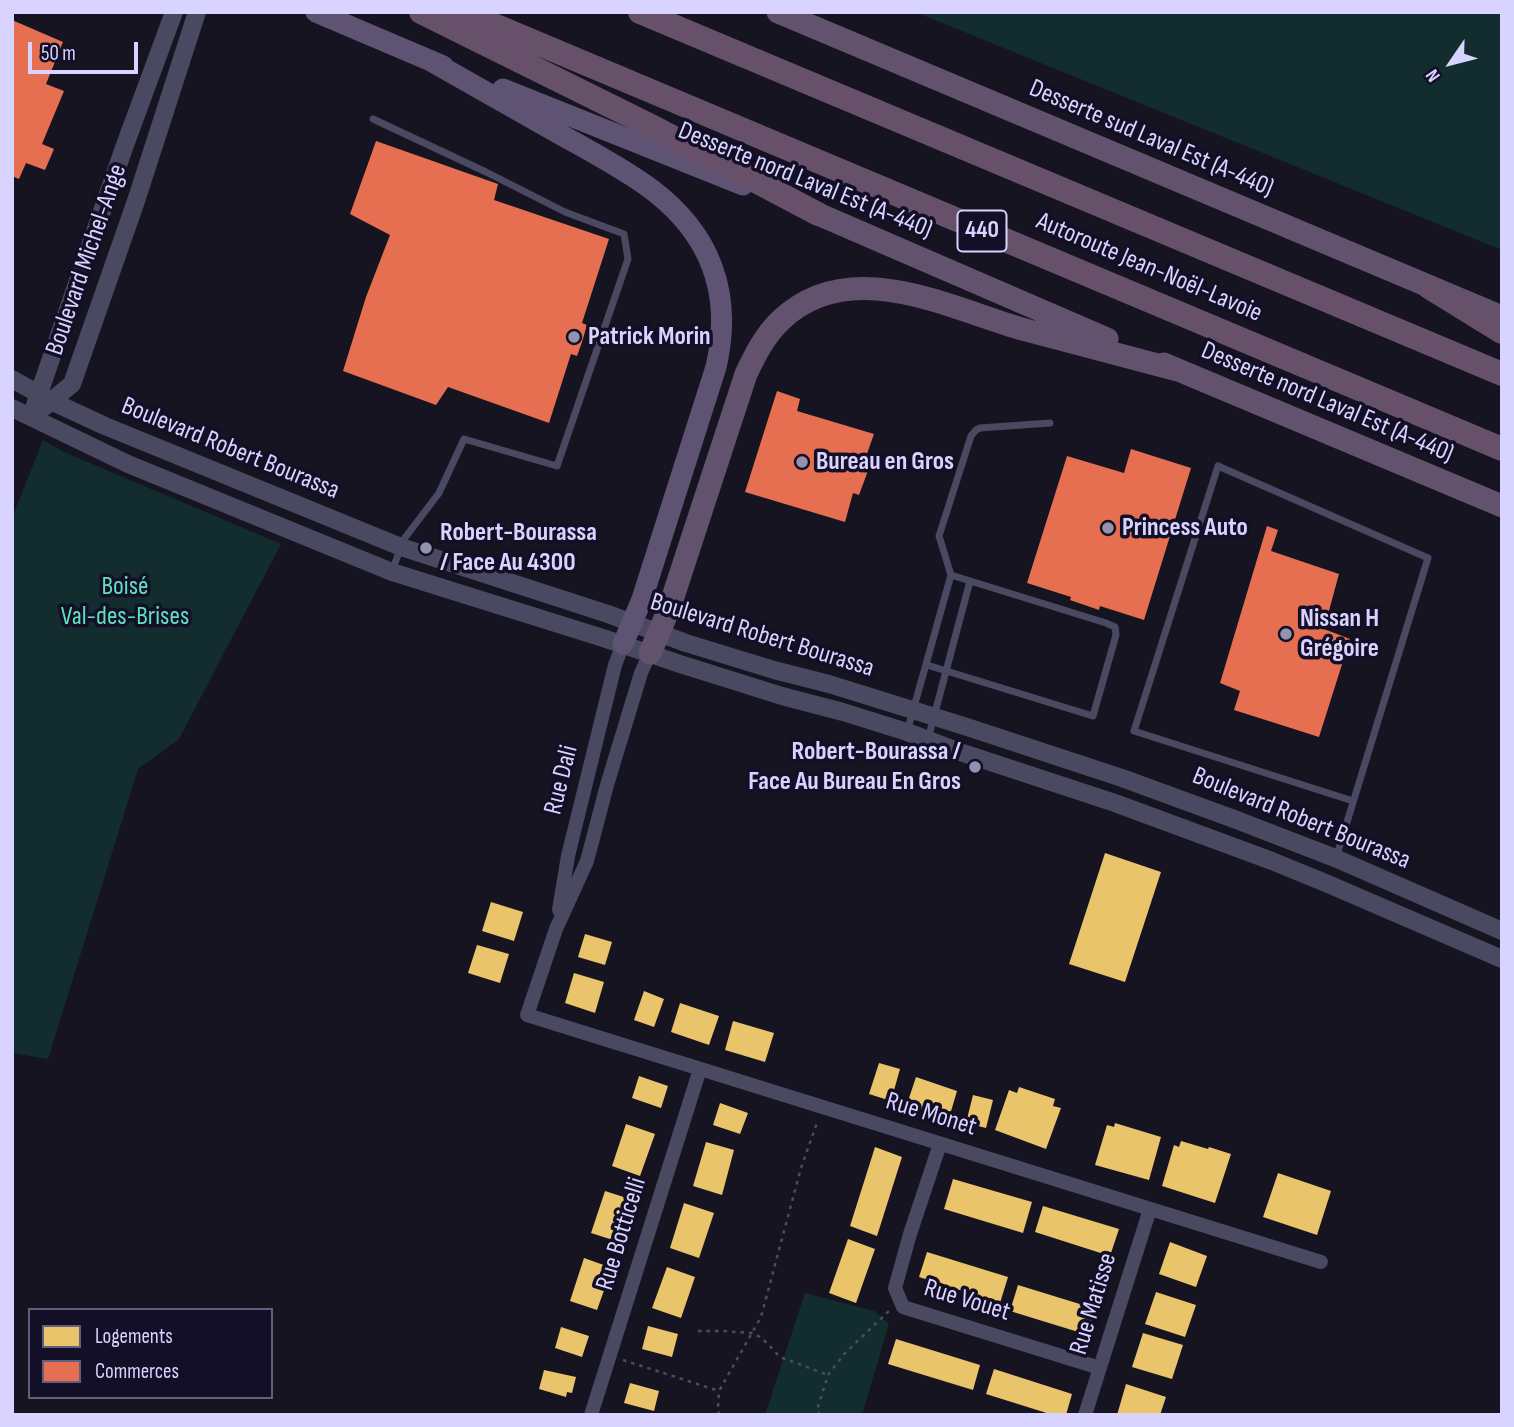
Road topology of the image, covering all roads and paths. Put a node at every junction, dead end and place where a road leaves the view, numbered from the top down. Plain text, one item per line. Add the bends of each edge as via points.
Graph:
1 (174, 12) edge
2 (197, 12) edge
3 (316, 12) edge
4 (421, 12) edge
5 (463, 12) edge
6 (640, 12) edge
7 (778, 12) edge
8 (431, 61) junction
9 (373, 119) dead end
10 (818, 214) junction
11 (1429, 287) junction
12 (1502, 317) edge
13 (1502, 332) edge
14 (1177, 370) junction
15 (1502, 374) edge
16 (12, 379) edge
17 (45, 398) junction
18 (12, 408) edge
19 (30, 418) junction
20 (1050, 423) dead end
21 (1502, 449) edge
22 (1502, 506) edge
23 (401, 547) junction
24 (392, 572) junction
25 (951, 575) junction
26 (970, 581) junction
27 (632, 623) junction
28 (654, 643) junction
29 (623, 644) junction
30 (927, 665) junction
31 (946, 670) junction
32 (913, 711) junction
33 (934, 717) junction
34 (907, 732) junction
35 (928, 740) junction
36 (1353, 801) junction
37 (1335, 859) junction
38 (556, 929) junction
39 (1502, 931) edge
40 (1502, 959) edge
41 (527, 1015) joint
42 (700, 1069) junction
43 (822, 1107) junction
44 (940, 1144) junction
45 (1150, 1209) junction
46 (1321, 1262) dead end
47 (900, 1300) junction
48 (698, 1331) dead end
49 (752, 1332) junction
50 (610, 1356) junction
51 (1100, 1368) junction
52 (828, 1375) junction
53 (719, 1391) junction
54 (591, 1415) edge
55 (719, 1415) edge
56 (820, 1415) edge
57 (1085, 1415) edge

1 - 17 street, Boulevard Michel-Ange via 125,145
2 - 17 street, Boulevard Michel-Ange via 72,384
3 - 8 main road, Desserte nord Laval Est (A-440)
4 - 10 highway
5 - 21 highway, Autoroute Jean-Noël-Lavoie / 440
6 - 15 highway, Autoroute Jean-Noël-Lavoie
7 - 11 highway, Desserte sud Laval Est (A-440)
8 - 10 main road, Desserte nord Laval Est (A-440)
8 - 27 main road via 652,190 691,230 715,274 722,319 716,367
9 - 23 lane via 565,212 624,234 628,259 557,466 464,439 439,493
10 - 14 highway, Desserte nord Laval Est (A-440)
11 - 12 highway, Desserte sud Laval Est (A-440)
11 - 13 highway
14 - 22 highway, Desserte nord Laval Est (A-440)
14 - 28 highway via 895,291 851,289 809,301 771,331 746,374
16 - 17 street, Boulevard Robert Bourassa
17 - 19 street, Boulevard Michel-Ange
17 - 23 street, Boulevard Robert Bourassa
18 - 19 street, Boulevard Robert Bourassa
19 - 24 street, Boulevard Robert Bourassa via 128,464
20 - 25 lane via 973,432 939,536
23 - 24 lane
23 - 27 street, Boulevard Robert Bourassa
24 - 29 street, Boulevard Robert Bourassa
25 - 26 lane
25 - 30 lane
26 - 31 lane
26 - 31 lane via 1107,623 1115,627 1116,635 1093,716
27 - 28 street, Boulevard Robert Bourassa
27 - 29 main road
28 - 29 street, Boulevard Robert Bourassa
28 - 32 street, Boulevard Robert Bourassa via 829,684
28 - 34 street, Boulevard Robert Bourassa via 782,696
28 - 38 street, Rue Dali via 641,673 587,861
29 - 38 street, Rue Dali via 568,856
30 - 31 lane
30 - 32 lane
31 - 33 lane
32 - 33 street, Boulevard Robert Bourassa
32 - 34 lane
33 - 35 lane
33 - 37 street, Boulevard Robert Bourassa via 1146,787
34 - 35 street, Boulevard Robert Bourassa
35 - 40 street, Boulevard Robert Bourassa via 1272,861
36 - 36 lane via 1428,558 1218,466 1134,731
36 - 37 lane
37 - 39 street, Boulevard Robert Bourassa
38 - 41 street, Rue Dali
41 - 42 street, Rue Monet
42 - 43 street, Rue Monet
42 - 50 street, Rue Botticelli
43 - 44 street, Rue Monet
43 - 49 path via 761,1317
44 - 45 street, Rue Monet
44 - 47 street, Rue Vouet via 895,1288
45 - 46 street, Rue Monet
45 - 51 street, Rue Matisse
47 - 51 street, Rue Vouet via 903,1307
47 - 52 path
48 - 49 path
49 - 52 path via 780,1357
49 - 53 path
50 - 53 path
50 - 54 street, Rue Botticelli
51 - 57 street, Rue Matisse
52 - 56 path via 817,1410
53 - 55 path

